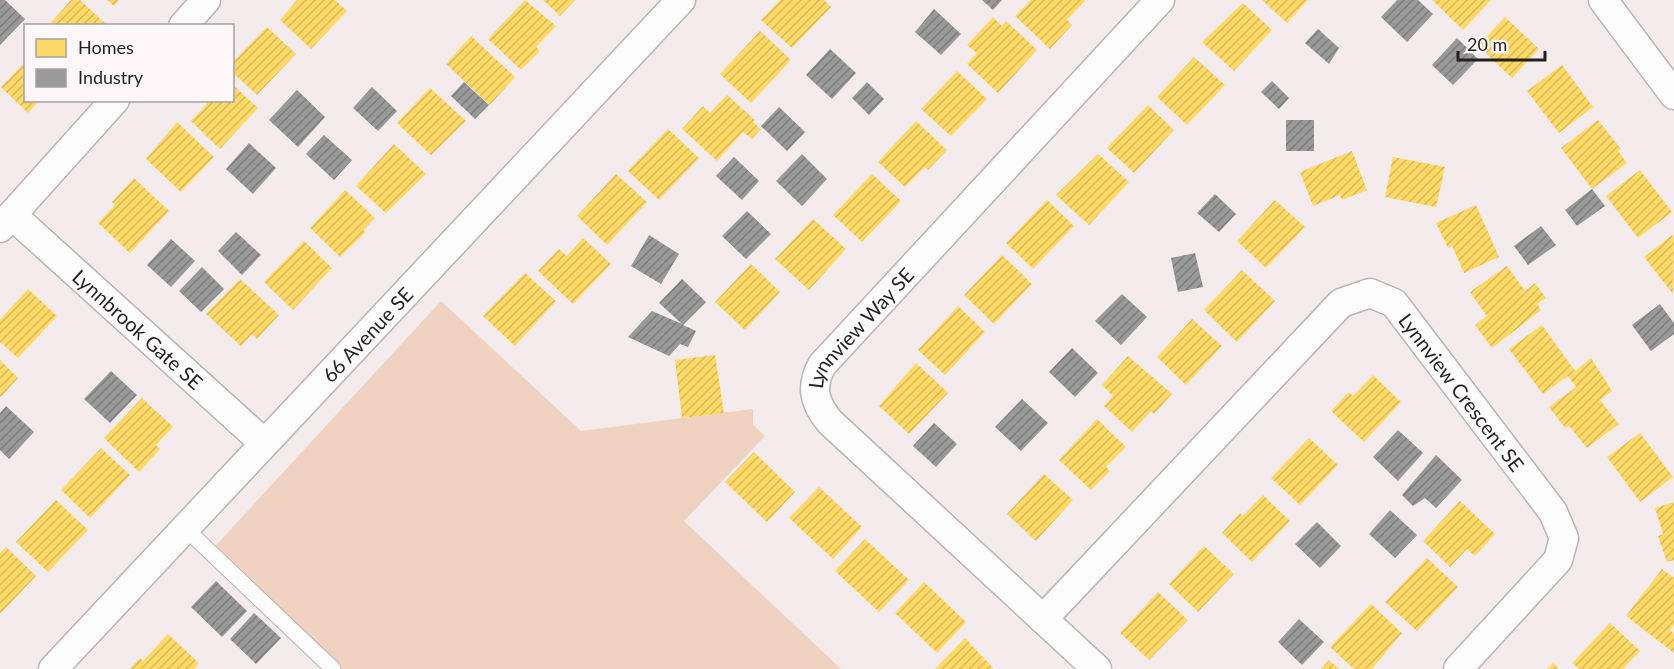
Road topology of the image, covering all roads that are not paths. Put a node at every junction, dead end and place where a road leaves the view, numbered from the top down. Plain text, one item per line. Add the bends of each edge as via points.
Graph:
1 (206, 0) edge
2 (681, 0) edge
3 (1160, 0) edge
4 (1603, 0) edge
5 (185, 24) edge
6 (1674, 95) edge
7 (114, 102) edge
8 (6, 222) edge
9 (264, 443) junction
10 (185, 528) junction
11 (1043, 619) junction
12 (53, 669) edge
13 (333, 669) edge
14 (1097, 669) edge
15 (1458, 669) edge

1 - 5 street
2 - 9 street, 66 Avenue SE
3 - 11 street, Lynnview Way SE via 822,365 814,380 814,395 830,422
4 - 6 street
7 - 8 street
8 - 9 street, Lynnbrook Gate SE
9 - 10 street, 66 Avenue SE
10 - 12 street, 66 Avenue SE
10 - 13 lane
11 - 14 street, Lynnview Way SE
11 - 15 street, Lynnview Crescent SE via 1341,303 1370,292 1394,303 1553,512 1564,538 1558,560

